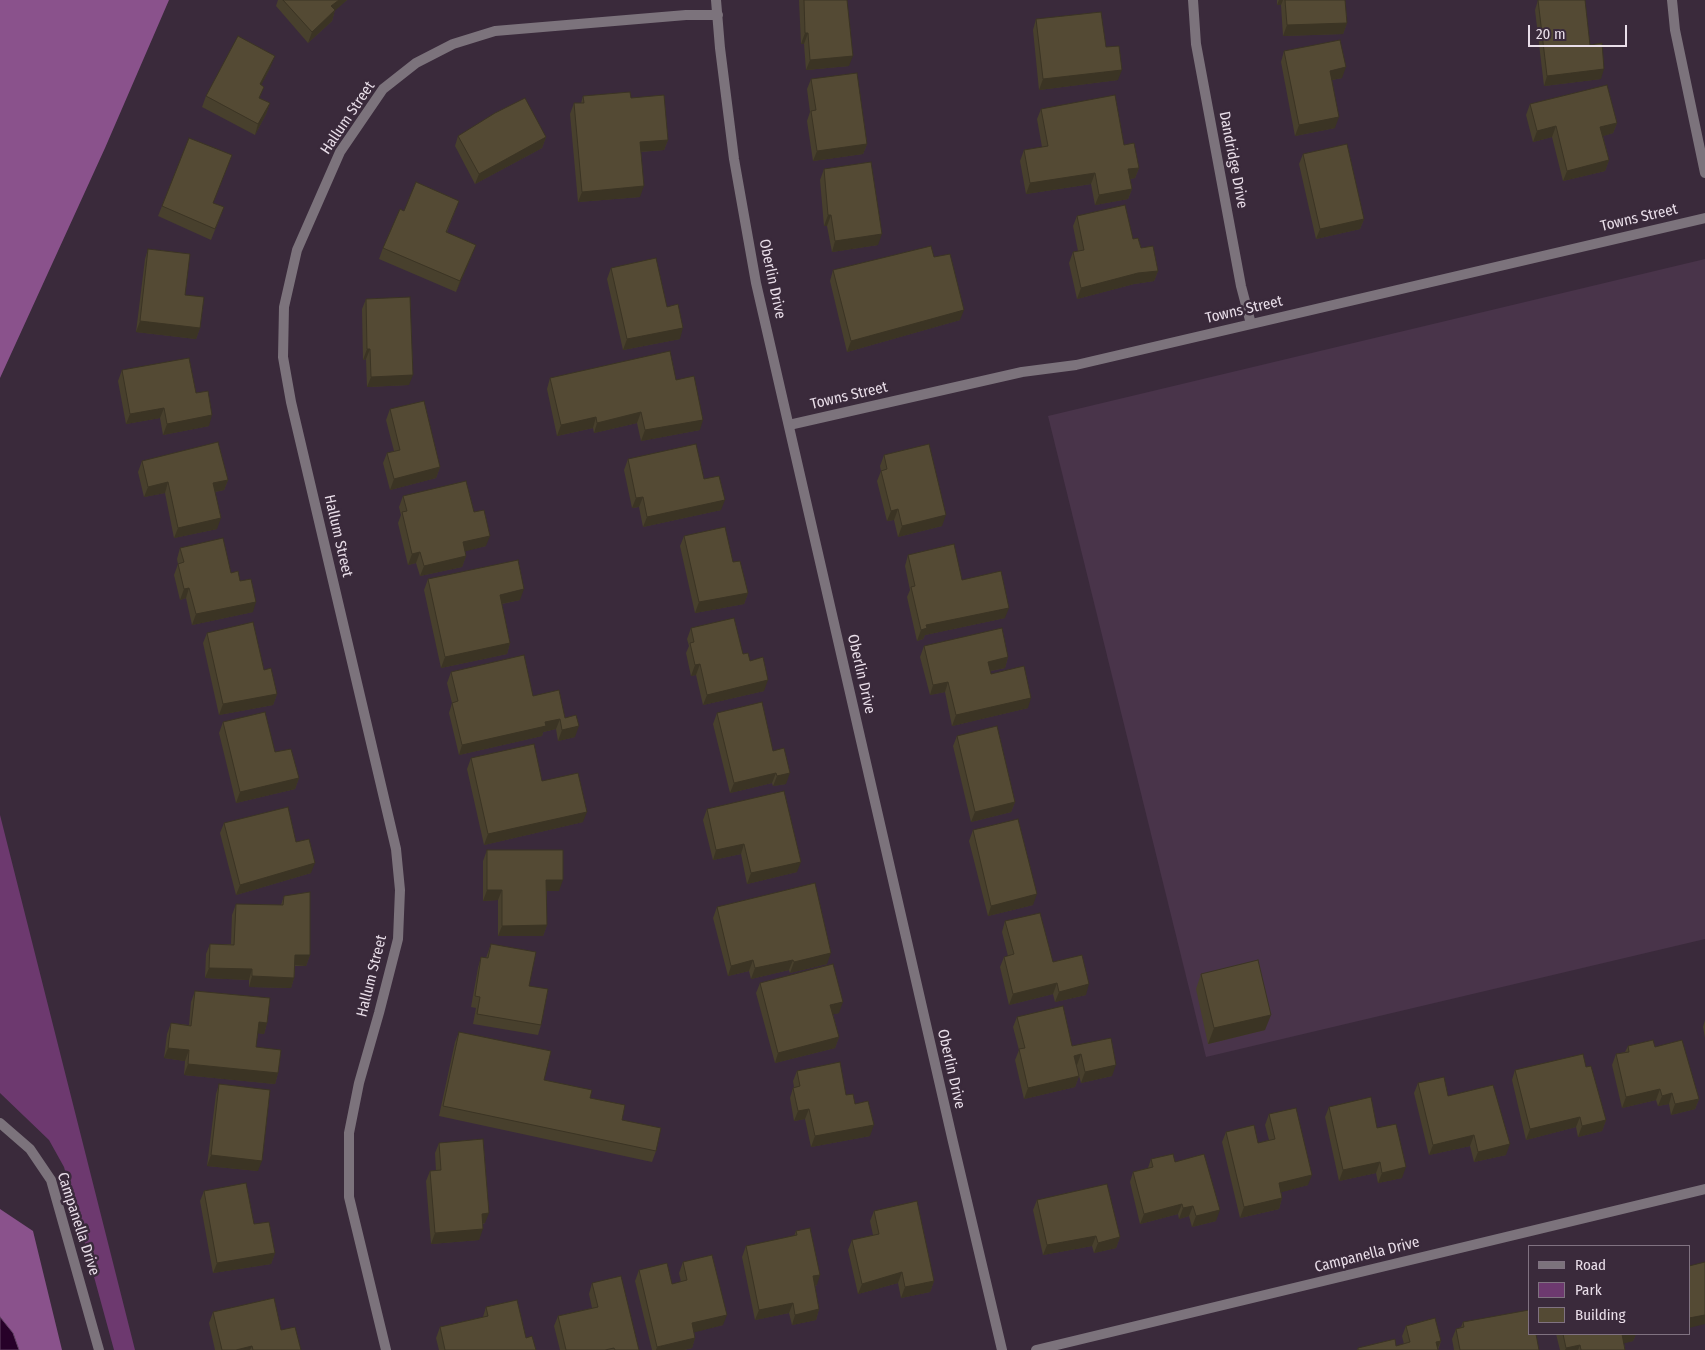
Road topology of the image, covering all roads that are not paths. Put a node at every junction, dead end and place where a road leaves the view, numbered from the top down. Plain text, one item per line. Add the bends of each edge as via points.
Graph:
1 (716, 0) edge
2 (1193, 0) edge
3 (1672, 0) edge
4 (718, 15) junction
5 (1705, 173) edge
6 (1705, 218) edge
7 (1251, 324) junction
8 (789, 425) junction
9 (0, 1123) edge
10 (1705, 1189) edge
11 (99, 1350) edge
12 (386, 1350) edge
13 (1002, 1350) edge
14 (1036, 1350) edge

1 - 4 street, Oberlin Drive
2 - 7 street, Dandridge Drive via 1196,44
3 - 5 street via 1674,30
4 - 8 street, Oberlin Drive via 739,188 756,283
4 - 12 street, Hallum Street via 495,31 453,44 416,63 383,89 340,152 297,250 284,307 283,357 396,849 400,890 398,940 359,1083 349,1133 349,1197
6 - 7 street, Towns Street
7 - 8 street, Towns Street via 1076,365 1022,372
8 - 13 street, Oberlin Drive
9 - 11 street, Campanella Drive via 30,1149 51,1180
10 - 14 street, Campanella Drive

